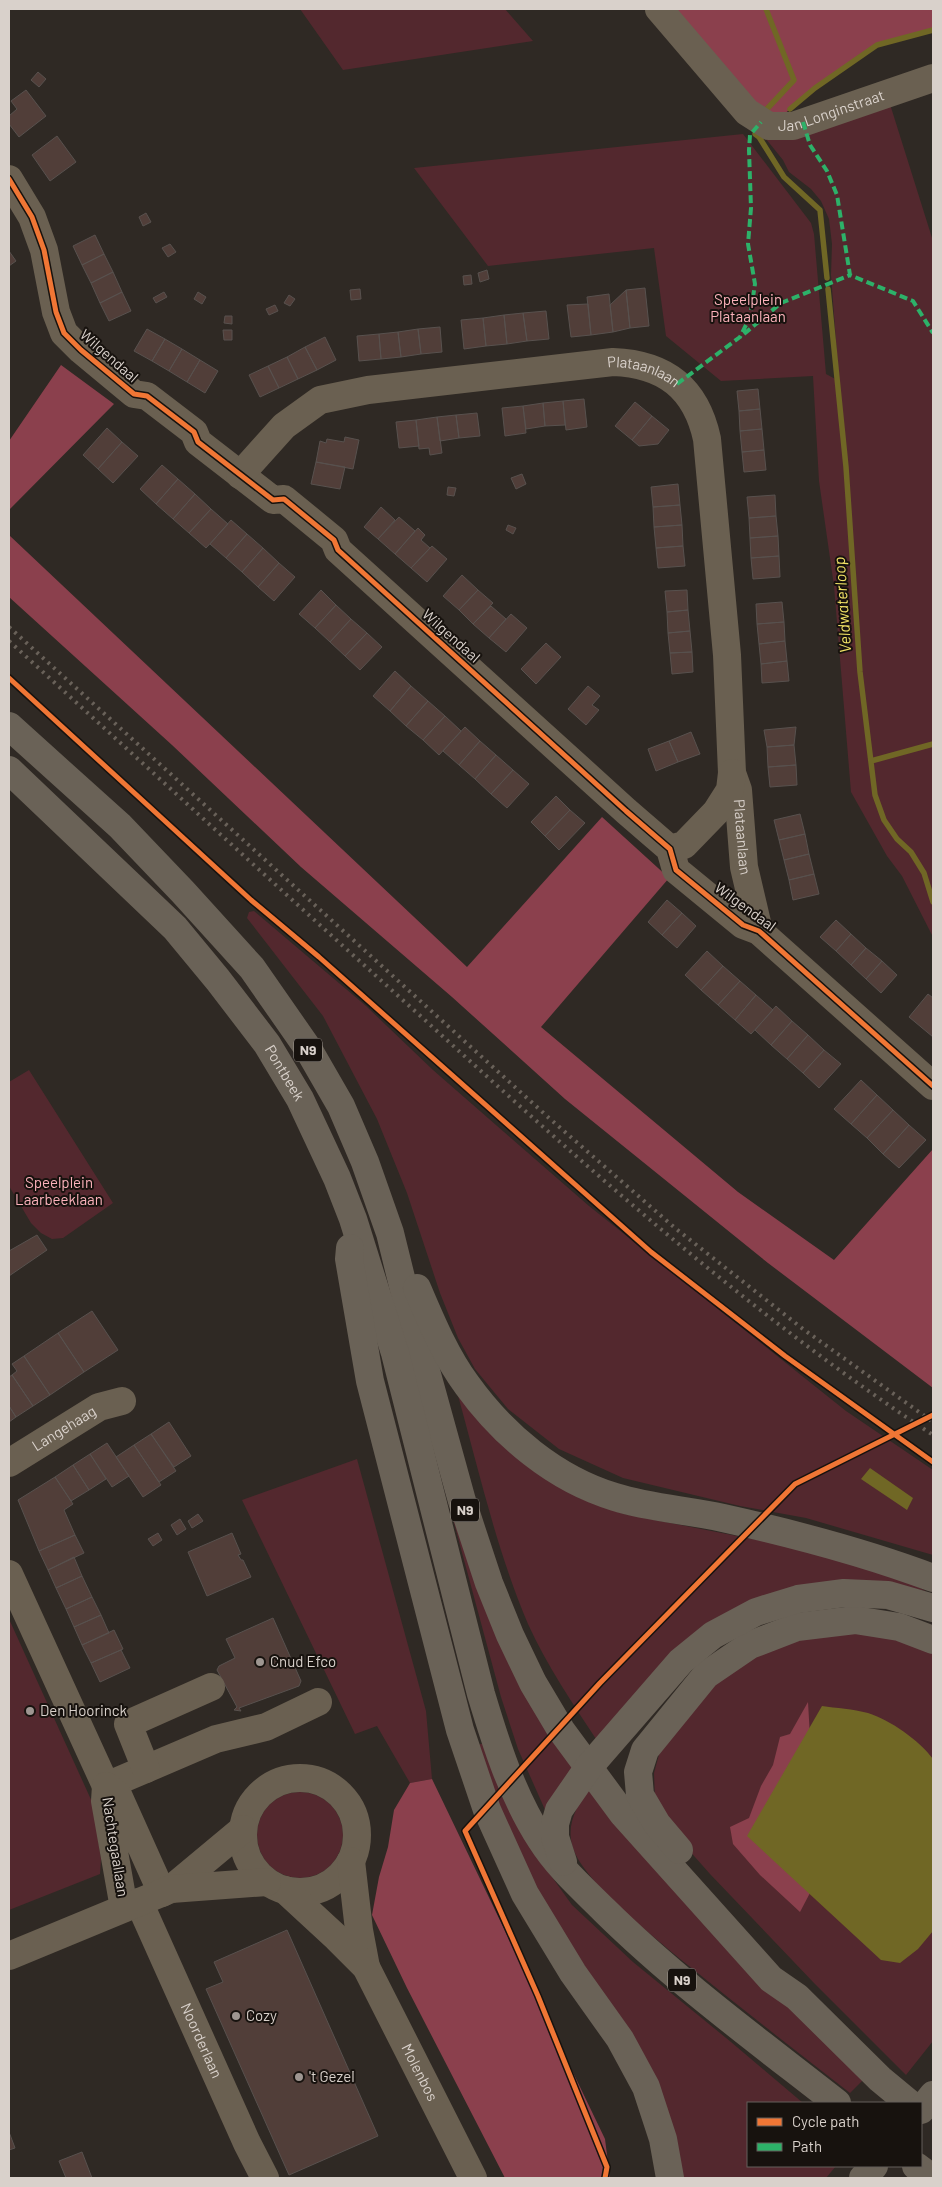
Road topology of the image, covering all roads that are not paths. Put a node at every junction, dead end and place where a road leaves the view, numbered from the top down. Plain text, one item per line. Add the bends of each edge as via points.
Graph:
1 (659, 9) edge
2 (933, 78) edge
3 (9, 179) edge
4 (240, 475) junction
5 (9, 726) edge
6 (9, 770) edge
7 (732, 773) junction
8 (670, 848) junction
9 (759, 931) junction
10 (933, 1086) edge
11 (353, 1219) junction
12 (390, 1233) junction
13 (122, 1402) dead end
14 (9, 1462) edge
15 (9, 1574) edge
16 (933, 1578) edge
17 (933, 1608) edge
18 (933, 1640) edge
19 (211, 1687) dead end
20 (318, 1702) dead end
21 (588, 1768) junction
22 (146, 1769) junction
23 (106, 1786) junction
24 (243, 1829) junction
25 (351, 1861) junction
26 (566, 1872) junction
27 (276, 1886) junction
28 (149, 1898) junction
29 (9, 1956) edge
30 (366, 1967) junction
31 (798, 1997) junction
32 (933, 2095) edge
33 (836, 2102) edge
34 (909, 2102) edge
35 (922, 2110) edge
36 (922, 2112) edge
37 (933, 2122) edge
38 (873, 2167) edge
39 (917, 2167) edge
40 (265, 2178) edge
41 (473, 2178) edge
42 (670, 2178) edge
43 (864, 2178) edge
44 (932, 2178) edge

1 - 2 street, Jan Longinstraat via 747,112 769,126 793,126
3 - 4 street, Wilgendaal via 32,217 44,250 56,312 64,333 134,394 146,396 194,432 198,442
4 - 7 street, Plataanlaan via 284,426 320,400 368,390 613,362 634,363 665,375 695,404 707,439 727,655
4 - 8 street, Wilgendaal via 273,500 272,508 325,551 338,550
5 - 12 highway, N9 via 120,826 252,968 307,1047 341,1106
6 - 11 highway, Pontbeek / N9 via 175,928 262,1036 300,1099
7 - 8 street, Plataanlaan via 730,790 716,812 684,845
7 - 9 street, Plataanlaan via 738,790 744,867
8 - 9 street, Wilgendaal via 676,870 743,925
9 - 10 street, Wilgendaal
11 - 26 highway, Pontbeek / N9 via 396,1353 481,1694 497,1746 517,1797 541,1840
11 - 42 highway via 349,1260 370,1381 460,1730 487,1810 525,1894 573,1973 620,2039 646,2087 664,2139
12 - 16 highway via 466,1385 515,1440 558,1472 614,1497 813,1538
12 - 21 highway, N9 via 460,1491 489,1583 533,1683
13 - 14 street, Langehaag via 99,1407
15 - 23 street, Nachtegaallaan
17 - 21 highway via 888,1595 844,1593 798,1598 756,1612 713,1635 681,1661
18 - 31 highway via 899,1627 855,1620 797,1627 750,1645 706,1675 645,1750 638,1772 640,1795 657,1824 780,1970
19 - 22 street via 128,1724
20 - 22 street via 266,1727 216,1739
21 - 26 highway via 559,1810 555,1824 555,1837
21 - 31 highway, N9 via 630,1822 771,1979
22 - 23 street
23 - 28 street, Nachtegaallaan via 105,1800
23 - 28 street, Nachtegaallaan via 118,1795
24 - 25 street, Molenbos via 248,1810 260,1794 277,1782 305,1778 325,1784 341,1795 352,1811 357,1842
24 - 27 street, Molenbos via 244,1850 253,1868
24 - 28 street
25 - 27 street, Molenbos via 342,1874 327,1886 305,1892
25 - 30 street, Molenbos
26 - 33 highway, N9 via 644,1950
27 - 28 street, Molenbos
27 - 30 street, Molenbos
28 - 29 street
28 - 40 street, Noorderlaan via 247,2143
30 - 41 street, Molenbos
31 - 34 highway, N9 via 880,2079
32 - 35 highway
36 - 37 highway
38 - 43 highway
39 - 44 highway

